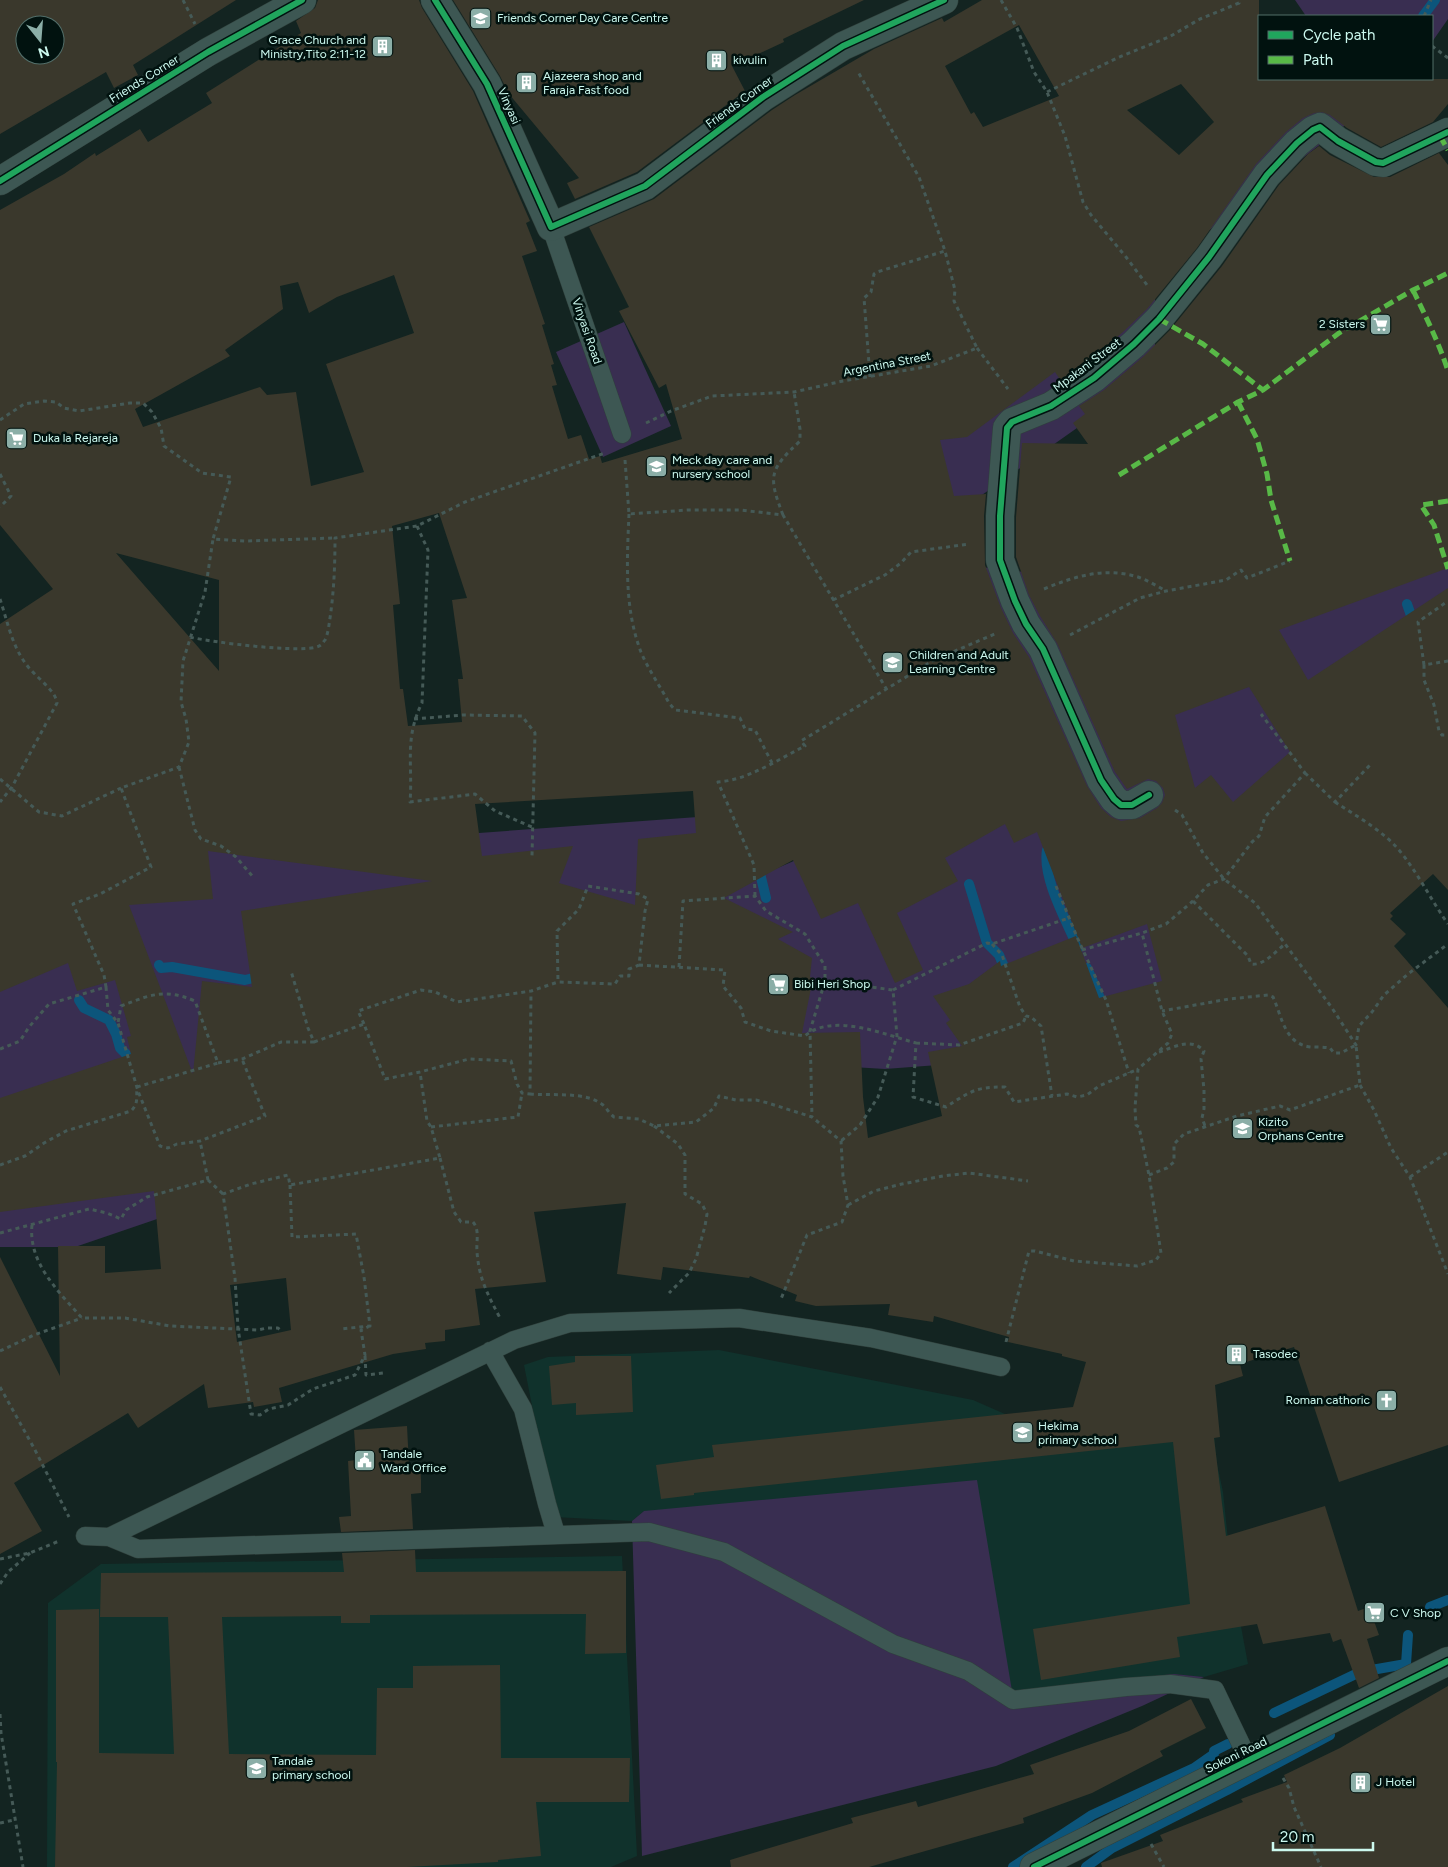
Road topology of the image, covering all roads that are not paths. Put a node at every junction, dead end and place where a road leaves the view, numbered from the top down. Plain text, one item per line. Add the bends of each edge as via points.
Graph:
1 (302, 0) edge
2 (434, 0) edge
3 (944, 0) edge
4 (1448, 132) edge
5 (0, 181) edge
6 (551, 227) junction
7 (622, 434) road end
8 (1149, 795) dead end
9 (490, 1351) junction
10 (1001, 1367) road end
11 (556, 1534) junction
12 (80, 1536) road end
13 (109, 1537) junction
14 (1448, 1661) edge
15 (1249, 1761) junction
16 (1034, 1867) edge

1 - 5 street, Friends Corner via 208,52
2 - 6 street, Vinyasi via 487,84
3 - 6 street, Friends Corner via 843,46 763,97 645,186
4 - 8 street, Mpakani Street via 1383,163 1338,141 1320,127 1313,130 1268,175 1209,257 1159,319 1134,344 1094,378 1051,406 1012,422 1007,428 1000,560 1020,612 1043,649 1100,780 1121,805 1132,805
6 - 7 lane, Vinyasi Road
9 - 10 lane via 570,1323 740,1318 871,1338
9 - 11 lane via 523,1409
9 - 13 lane
11 - 13 lane via 138,1549
11 - 15 lane via 649,1532 724,1552 893,1644 968,1671 1013,1700 1170,1684 1216,1690
12 - 13 lane
14 - 15 street, Sokoni Road
15 - 16 street, Sokoni Road

